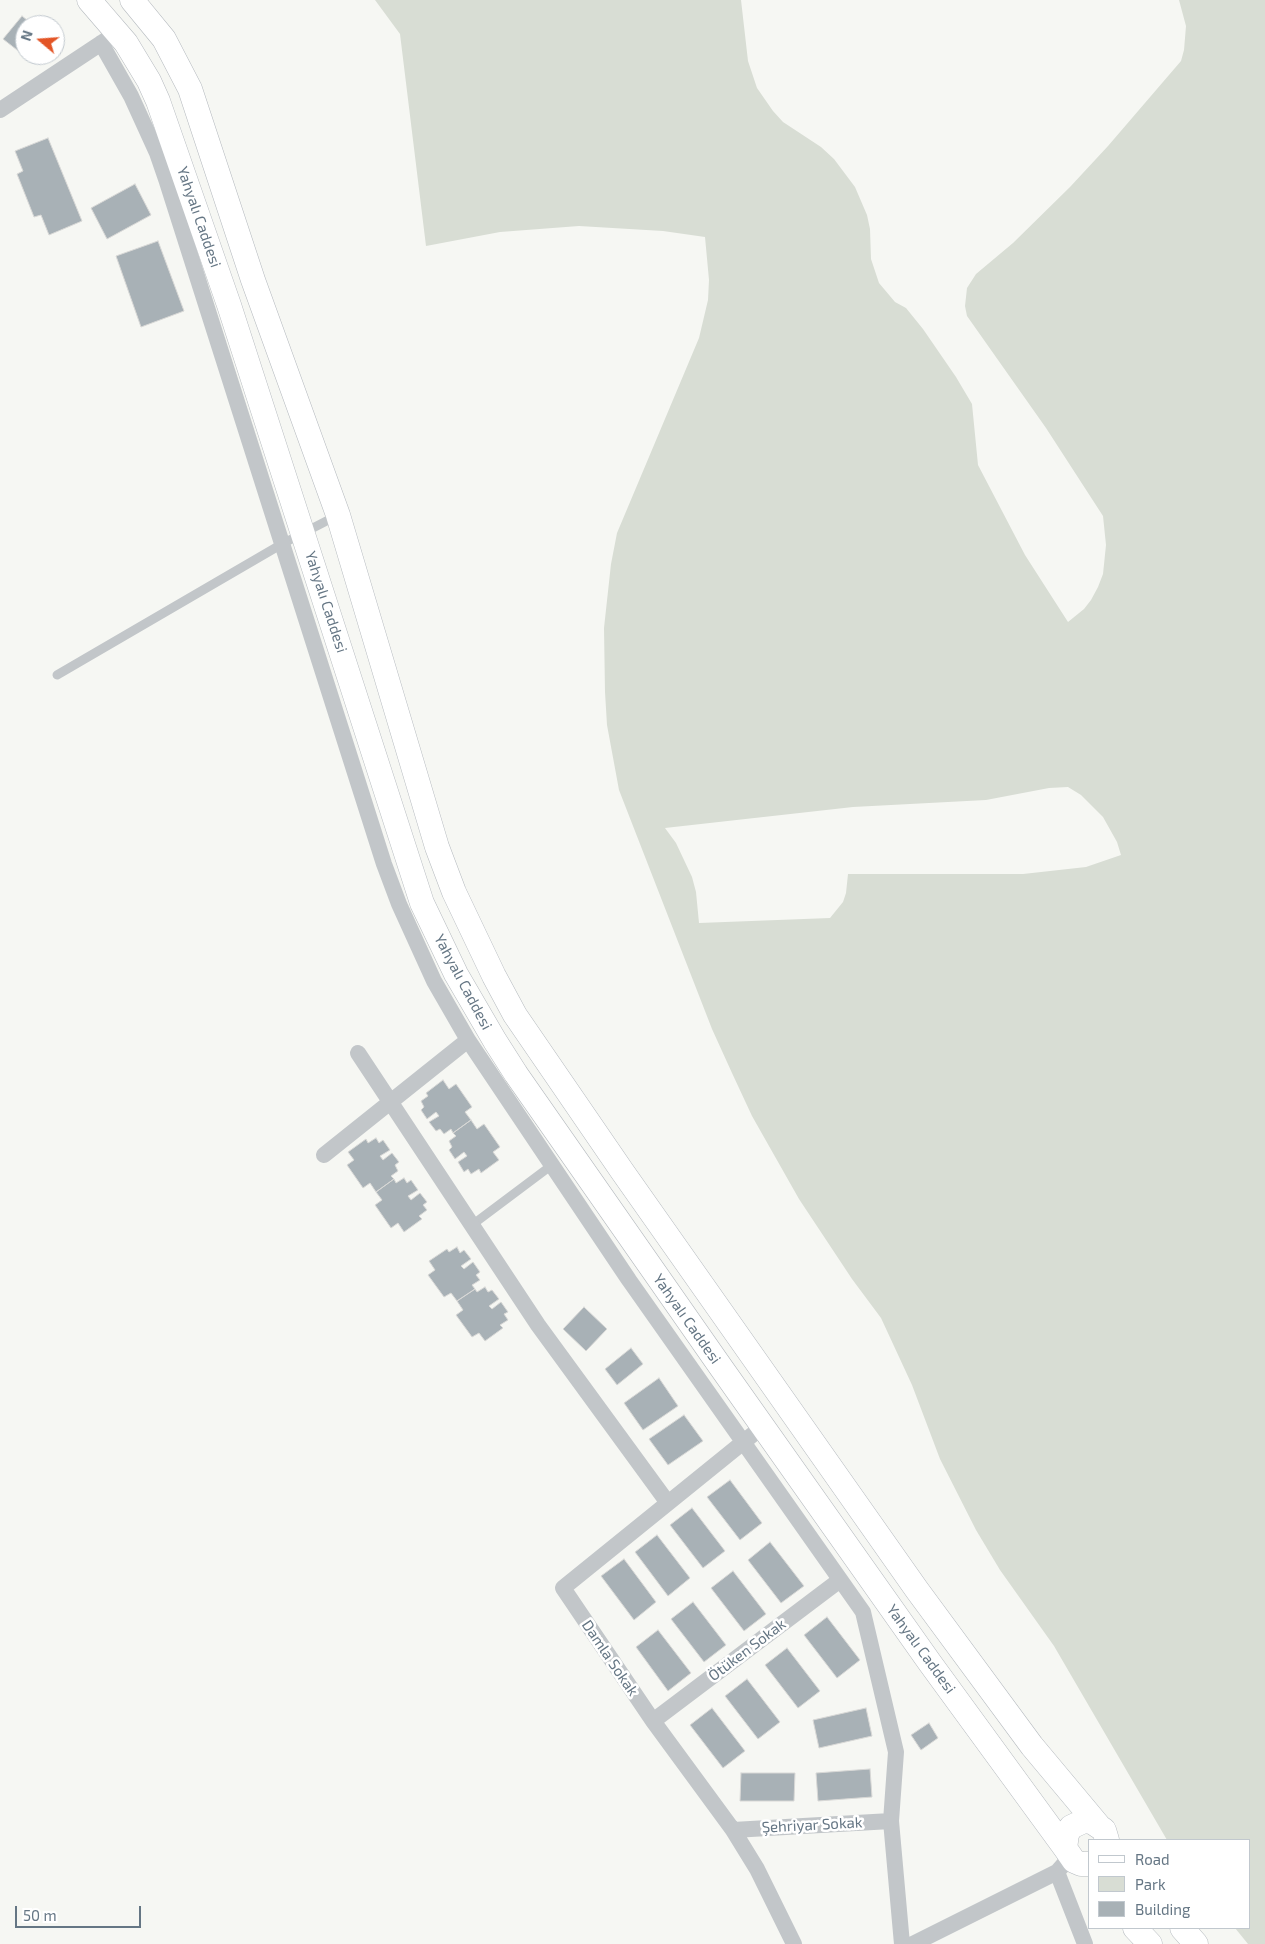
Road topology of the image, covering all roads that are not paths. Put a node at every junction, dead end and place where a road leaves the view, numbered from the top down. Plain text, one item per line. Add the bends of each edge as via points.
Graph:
1 (89, 0) edge
2 (142, 4) edge
3 (109, 38) junction
4 (0, 110) edge
5 (338, 515) junction
6 (303, 533) junction
7 (282, 544) junction
8 (57, 675) dead end
9 (468, 1040) junction
10 (358, 1053) dead end
11 (390, 1102) junction
12 (324, 1155) dead end
13 (552, 1165) junction
14 (472, 1225) junction
15 (762, 1427) junction
16 (743, 1442) junction
17 (668, 1503) junction
18 (840, 1580) junction
19 (653, 1721) junction
20 (891, 1821) junction
21 (733, 1830) junction
22 (1106, 1836) edge
23 (1075, 1863) edge
24 (1136, 1929) edge
25 (1183, 1929) edge
26 (794, 1944) edge
27 (902, 1944) edge
28 (913, 1944) edge
29 (1085, 1944) edge
30 (1150, 1944) edge
31 (1196, 1944) edge

1 - 3 main road, Yahyalı Caddesi
2 - 5 main road, Yahyalı Caddesi via 174,55 190,89
3 - 4 street
3 - 6 main road, Yahyalı Caddesi via 138,62 158,101
3 - 7 street via 157,153
5 - 6 lane
5 - 22 main road, Yahyalı Caddesi via 437,848 474,936 515,1015 917,1590 1032,1746
6 - 7 lane
6 - 15 main road, Yahyalı Caddesi via 422,903 456,974 516,1074
7 - 8 lane
7 - 9 street via 399,904 434,981
9 - 11 street
9 - 13 street
10 - 11 street
11 - 12 street
11 - 14 street
13 - 14 lane
13 - 16 street via 628,1280
14 - 17 street via 538,1325
15 - 16 street, Damla Sokak
15 - 23 main road, Yahyalı Caddesi
16 - 17 street, Damla Sokak
16 - 18 street
17 - 19 street, Damla Sokak via 562,1588
18 - 19 street, Ötüken Sokak
18 - 20 street via 863,1612 896,1752
19 - 21 street, Damla Sokak
20 - 21 street, Şehriyar Sokak
20 - 27 street
21 - 26 street, Damla Sokak
22 - 23 main road via 1084,1821 1077,1823 1066,1834
23 - 28 street
23 - 29 street
24 - 30 main road
25 - 31 main road

